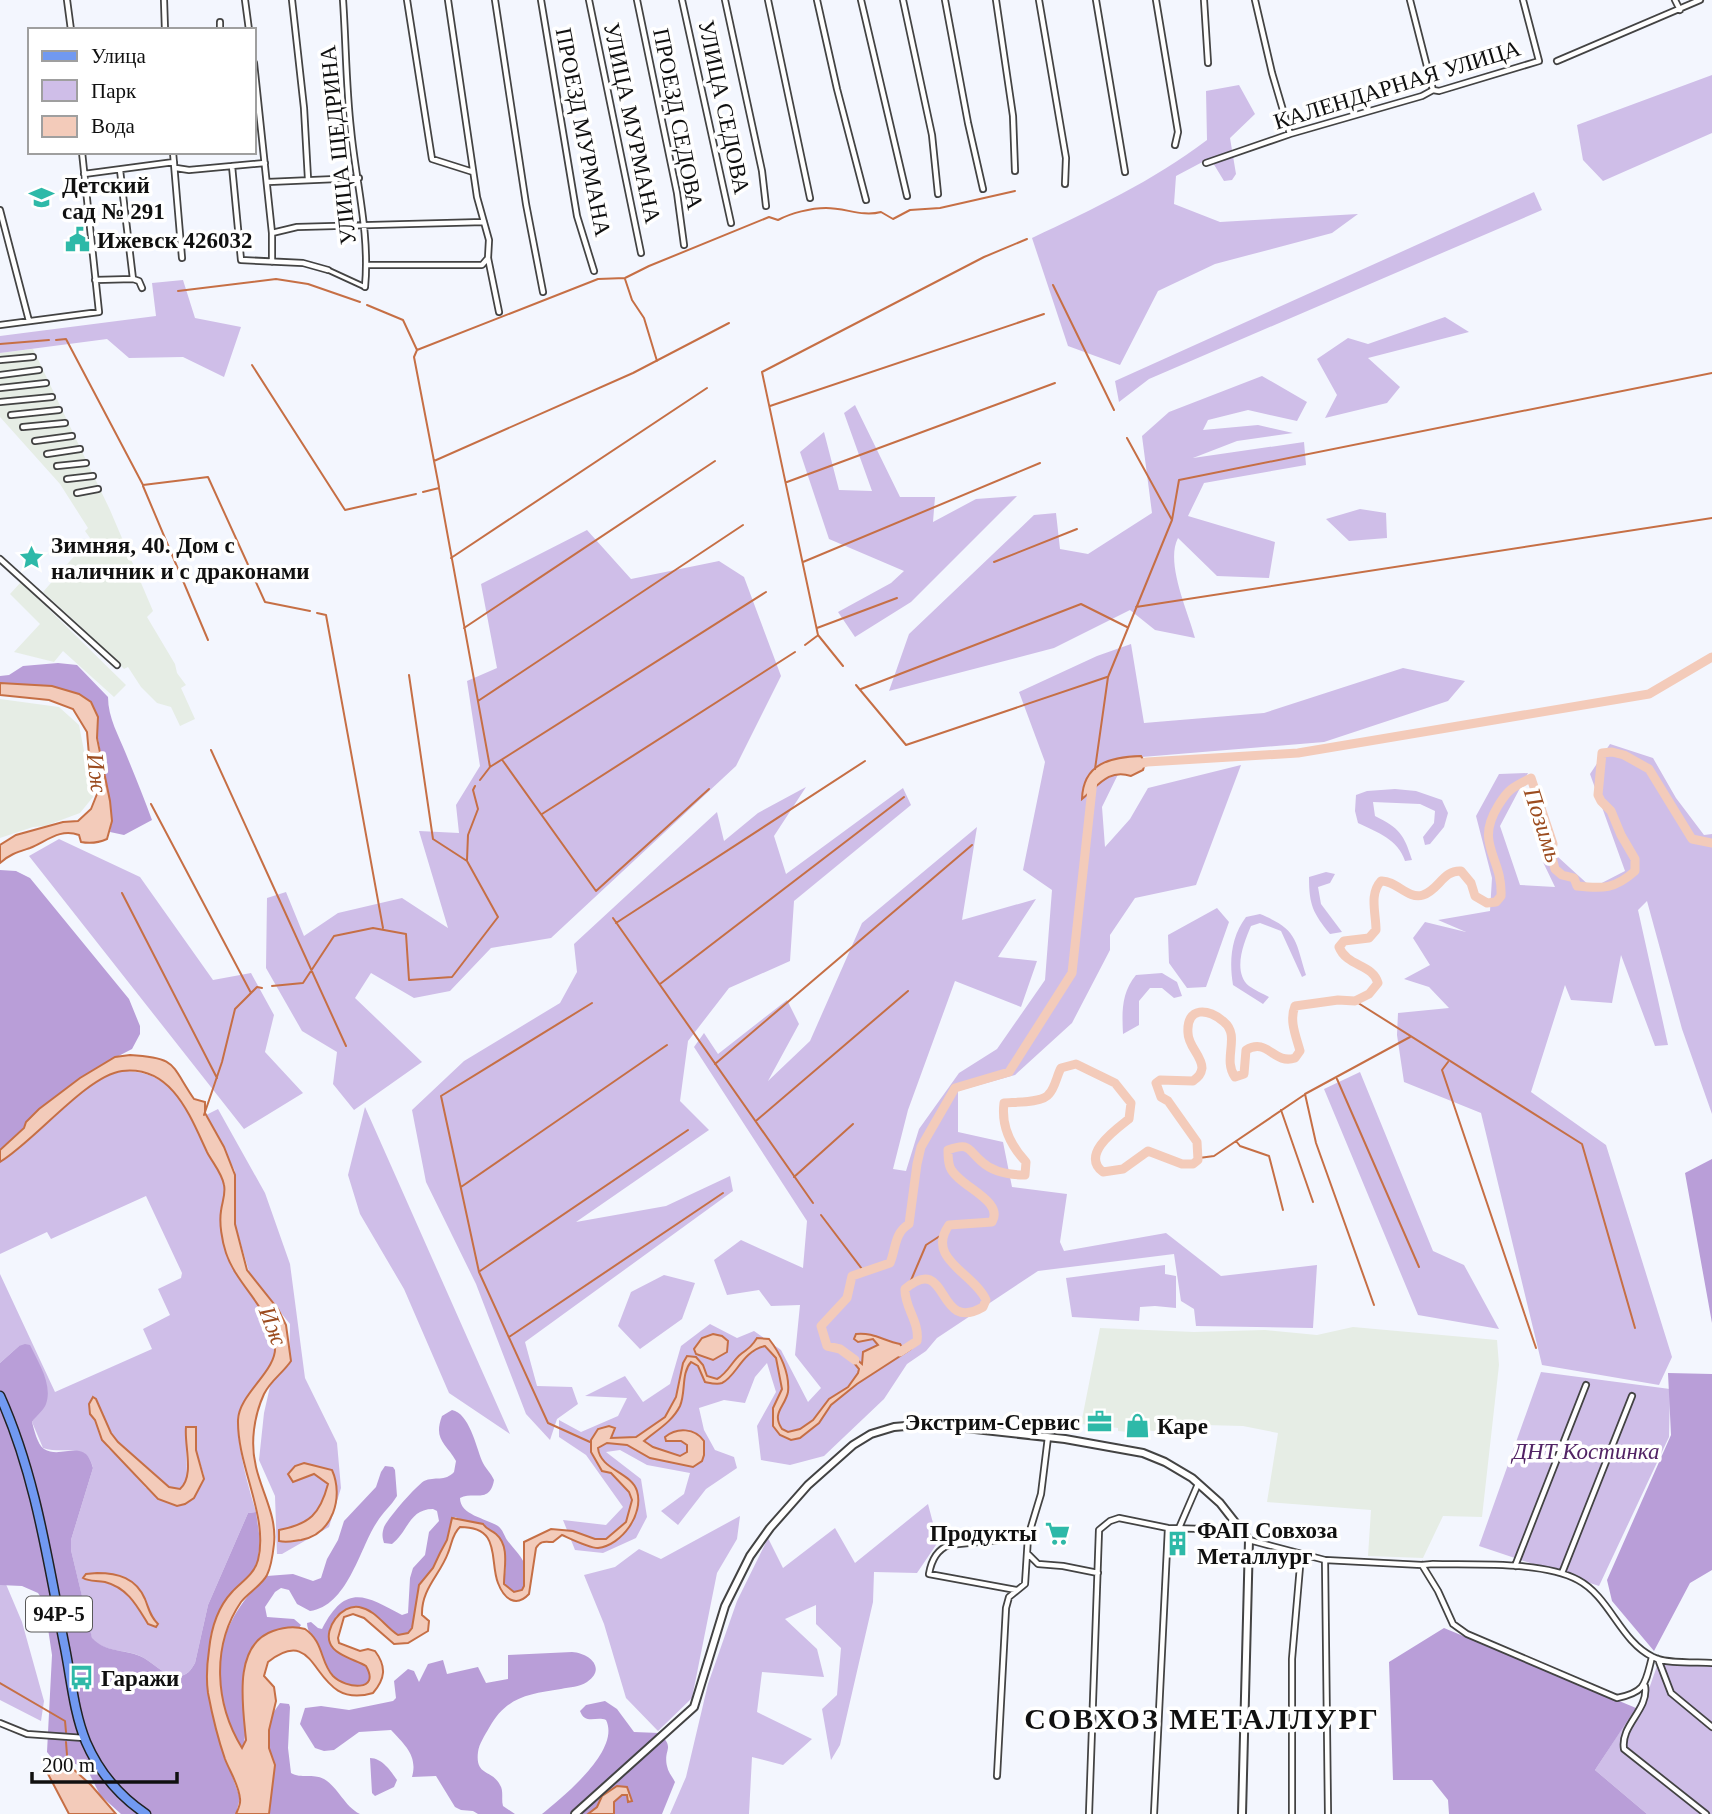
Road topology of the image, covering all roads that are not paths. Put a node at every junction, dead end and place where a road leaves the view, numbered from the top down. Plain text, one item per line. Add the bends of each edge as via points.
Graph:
1 (67, 0) edge
2 (164, 0) edge
3 (245, 0) edge
4 (292, 0) edge
5 (343, 0) edge
6 (407, 0) edge
7 (448, 0) edge
8 (495, 0) edge
9 (541, 0) edge
10 (589, 0) edge
11 (637, 0) edge
12 (682, 0) edge
13 (725, 0) edge
14 (768, 0) edge
15 (817, 0) edge
16 (861, 0) edge
17 (903, 0) edge
18 (945, 0) edge
19 (996, 0) edge
20 (1039, 0) edge
21 (1096, 0) edge
22 (1156, 0) edge
23 (1204, 0) edge
24 (1255, 0) edge
25 (1410, 0) edge
26 (1523, 0) edge
27 (1675, 0) edge
28 (1699, 0) edge
29 (1680, 10) junction
30 (220, 22) dead end
31 (71, 28) edge
32 (165, 28) edge
33 (220, 28) edge
34 (249, 28) edge
35 (1557, 61) dead end
36 (1208, 64) dead end
37 (256, 79) edge
38 (1433, 90) junction
39 (1290, 134) junction
40 (1175, 145) dead end
41 (82, 154) edge
42 (173, 154) edge
43 (266, 163) junction
44 (1206, 163) dead end
45 (175, 165) junction
46 (232, 166) junction
47 (120, 170) junction
48 (1015, 171) dead end
49 (473, 172) junction
50 (1125, 172) dead end
51 (84, 174) junction
52 (359, 178) junction
53 (308, 179) junction
54 (268, 182) junction
55 (1065, 184) dead end
56 (984, 189) dead end
57 (937, 194) dead end
58 (907, 196) dead end
59 (810, 198) dead end
60 (866, 200) dead end
61 (766, 206) dead end
62 (0, 210) edge
63 (484, 222) junction
64 (731, 222) dead end
65 (365, 224) junction
66 (272, 233) junction
67 (684, 245) dead end
68 (641, 253) dead end
69 (182, 258) dead end
70 (488, 258) junction
71 (272, 261) junction
72 (367, 265) junction
73 (328, 270) joint
74 (594, 271) dead end
75 (133, 279) junction
76 (95, 280) junction
77 (365, 287) joint
78 (142, 288) dead end
79 (543, 292) dead end
80 (499, 312) dead end
81 (29, 321) junction
82 (0, 325) edge
83 (33, 357) dead end
84 (0, 360) edge
85 (40, 370) dead end
86 (0, 375) edge
87 (46, 383) dead end
88 (0, 388) edge
89 (52, 397) dead end
90 (0, 402) edge
91 (59, 410) dead end
92 (11, 415) dead end
93 (65, 423) dead end
94 (23, 427) dead end
95 (72, 436) dead end
96 (35, 441) dead end
97 (80, 449) dead end
98 (47, 454) dead end
99 (86, 463) dead end
100 (57, 467) dead end
101 (93, 476) dead end
102 (67, 479) dead end
103 (98, 489) dead end
104 (77, 492) dead end
105 (0, 558) edge
106 (117, 665) dead end
107 (1586, 1385) dead end
108 (0, 1396) edge
109 (1632, 1396) dead end
110 (1048, 1436) junction
111 (1199, 1483) junction
112 (1168, 1528) junction
113 (1180, 1528) junction
114 (1240, 1530) junction
115 (1028, 1537) junction
116 (1249, 1540) junction
117 (1028, 1554) junction
118 (1301, 1555) junction
119 (1325, 1560) junction
120 (1422, 1566) junction
121 (1515, 1566) junction
122 (1098, 1573) junction
123 (1562, 1573) junction
124 (1017, 1590) junction
125 (1655, 1658) junction
126 (1712, 1663) edge
127 (1645, 1685) junction
128 (0, 1723) edge
129 (1712, 1727) edge
130 (84, 1738) junction
131 (997, 1776) dead end
132 (146, 1814) edge
133 (575, 1814) edge
134 (1089, 1814) edge
135 (1154, 1814) edge
136 (1242, 1814) edge
137 (1292, 1814) edge
138 (1328, 1814) edge
139 (1706, 1814) edge

1 - 31 street
2 - 32 street
3 - 34 street
4 - 53 street
5 - 52 street, УЛИЦА ЩЕДРИНА via 351,131
6 - 49 street via 432,159
7 - 49 street
8 - 79 street
9 - 74 street, ПРОЕЗД МУРМАНА via 577,216
10 - 68 street, УЛИЦА МУРМАНА
11 - 67 street, ПРОЕЗД СЕДОВА
12 - 64 street, УЛИЦА СЕДОВА
13 - 61 street
14 - 59 street
15 - 60 street
16 - 58 street
17 - 57 street via 932,135
18 - 56 street
19 - 48 street via 1013,116
20 - 55 street via 1066,158
21 - 50 street
22 - 40 street via 1178,131
23 - 36 street
24 - 39 street
25 - 38 street
26 - 38 street, КАЛЕНДАРНАЯ УЛИЦА via 1539,61
27 - 29 street
28 - 29 street, КАЛЕНДАРНАЯ УЛИЦА
29 - 35 street, КАЛЕНДАРНАЯ УЛИЦА
30 - 33 street
37 - 43 street
38 - 39 street, КАЛЕНДАРНАЯ УЛИЦА
39 - 44 street, КАЛЕНДАРНАЯ УЛИЦА
41 - 51 street
42 - 45 street
43 - 46 street
43 - 54 street
45 - 46 street via 189,170
45 - 47 street
45 - 69 street
46 - 71 street via 241,260
47 - 51 street
47 - 75 street
49 - 63 street
51 - 76 street
52 - 53 street
52 - 65 street, УЛИЦА ЩЕДРИНА
53 - 54 street
54 - 66 street
62 - 81 street
63 - 65 street
63 - 70 street
65 - 66 street via 297,227
65 - 72 street, УЛИЦА ЩЕДРИНА
66 - 71 street
70 - 72 street via 482,265
70 - 80 street
71 - 73 street
72 - 77 street, УЛИЦА ЩЕДРИНА
73 - 77 street
75 - 76 street
75 - 78 street
76 - 81 street via 99,312
81 - 82 street
83 - 84 street
85 - 86 street
87 - 88 street
89 - 90 street
91 - 92 street
93 - 94 street
95 - 96 street
97 - 98 street
99 - 100 street
101 - 102 street
103 - 104 street
105 - 106 street
107 - 121 street
108 - 130 main road, 94Р-5 via 37,1507
109 - 123 street
110 - 111 street via 1143,1453
110 - 115 street via 1041,1494
110 - 133 street via 929,1424 885,1429 853,1445 808,1485 750,1556 725,1606 697,1702
111 - 113 street
111 - 114 street
112 - 113 street
112 - 122 street via 1119,1518 1110,1521 1099,1530
112 - 135 street
113 - 114 street
114 - 116 street
115 - 117 street
115 - 124 street via 949,1545 931,1562 929,1574
116 - 118 street
116 - 136 street
117 - 122 street via 1038,1564
117 - 124 street via 1025,1584
118 - 119 street
118 - 137 street via 1292,1659
119 - 120 street
119 - 138 street
120 - 121 street
120 - 127 street via 1453,1624 1467,1634 1616,1698 1634,1695
121 - 123 street
122 - 134 street
123 - 125 street via 1591,1589 1631,1638
124 - 131 street via 1006,1608
125 - 126 street
125 - 127 street
125 - 129 street via 1671,1693
127 - 139 street via 1645,1701 1626,1732 1624,1749
128 - 130 street via 27,1734
130 - 132 main road, 94Р-5 via 108,1780

